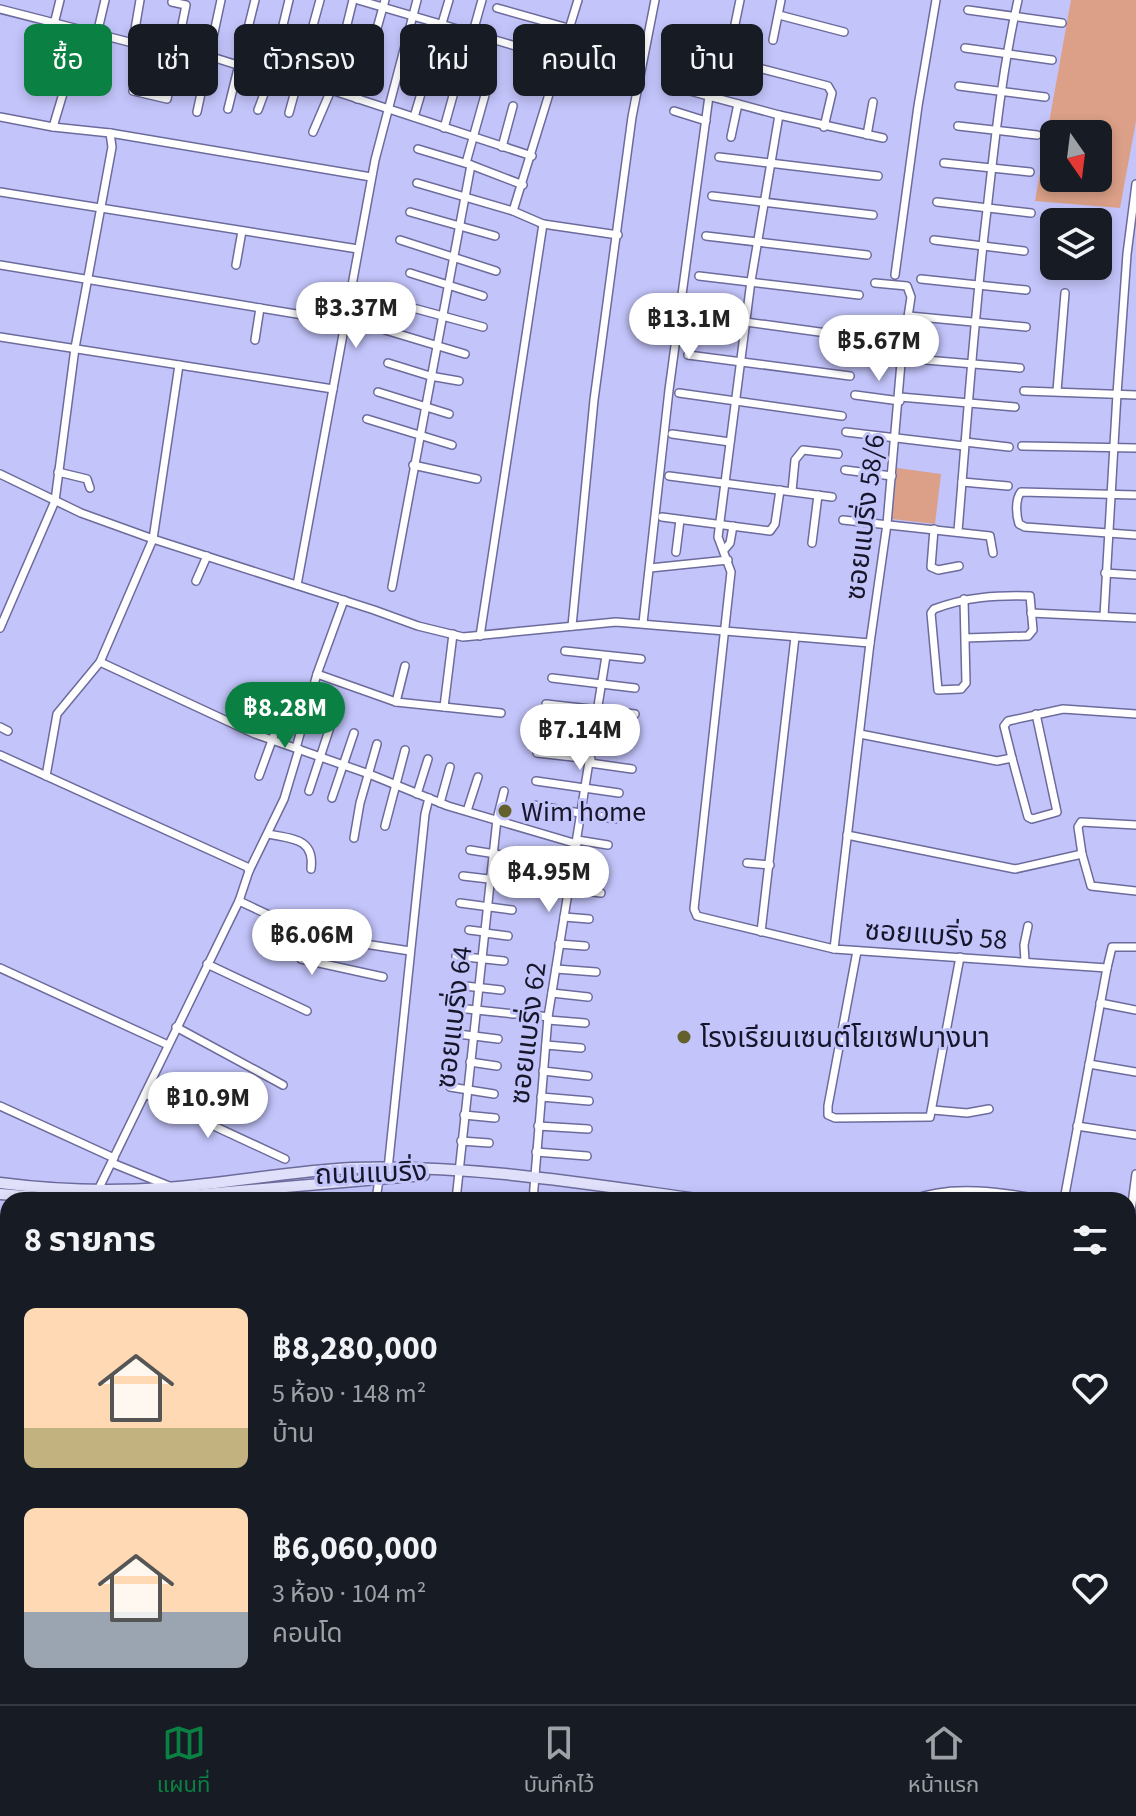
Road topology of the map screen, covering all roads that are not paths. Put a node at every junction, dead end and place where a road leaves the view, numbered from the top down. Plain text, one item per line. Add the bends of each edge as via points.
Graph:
1 (60, 0) edge
2 (105, 0) edge
3 (140, 0) edge
4 (221, 0) edge
5 (255, 0) edge
6 (289, 0) edge
7 (320, 0) edge
8 (355, 0) edge
9 (417, 0) edge
10 (449, 0) edge
11 (482, 0) edge
12 (578, 0) edge
13 (655, 0) edge
14 (740, 0) edge
15 (781, 0) edge
16 (936, 0) edge
17 (1018, 0) edge
18 (172, 2) edge
19 (384, 3) edge
20 (497, 8) dead end
21 (0, 9) edge
22 (968, 10) dead end
23 (411, 15) junction
24 (779, 15) junction
25 (1014, 17) junction
26 (1062, 23) dead end
27 (54, 24) joint
28 (99, 24) edge
29 (136, 24) edge
30 (182, 24) edge
31 (216, 24) edge
32 (249, 24) edge
33 (283, 24) edge
34 (314, 24) edge
35 (349, 24) edge
36 (442, 24) joint
37 (474, 24) edge
38 (554, 24) edge
39 (569, 24) edge
40 (735, 24) edge
41 (844, 32) dead end
42 (773, 40) dead end
43 (965, 48) dead end
44 (1006, 53) junction
45 (1052, 60) dead end
46 (763, 69) edge
47 (234, 82) edge
48 (959, 86) dead end
49 (1001, 91) junction
50 (62, 96) edge
51 (149, 96) edge
52 (168, 96) edge
53 (200, 96) edge
54 (263, 96) edge
55 (294, 96) edge
56 (328, 96) edge
57 (348, 96) edge
58 (420, 96) edge
59 (453, 96) edge
60 (485, 96) edge
61 (549, 96) edge
62 (709, 96) joint
63 (1045, 97) dead end
64 (357, 99) junction
65 (873, 102) dead end
66 (738, 104) junction
67 (513, 106) dead end
68 (228, 109) dead end
69 (387, 109) junction
70 (258, 110) dead end
71 (674, 111) dead end
72 (197, 112) dead end
73 (289, 113) dead end
74 (779, 115) junction
75 (0, 117) edge
76 (414, 117) junction
77 (706, 121) junction
78 (958, 126) dead end
79 (53, 127) junction
80 (824, 127) junction
81 (444, 128) junction
82 (995, 130) junction
83 (313, 132) dead end
84 (110, 133) junction
85 (867, 135) junction
86 (1037, 135) dead end
87 (474, 137) junction
88 (731, 137) dead end
89 (883, 138) dead end
90 (502, 147) junction
91 (418, 149) dead end
92 (532, 156) junction
93 (719, 157) dead end
94 (771, 163) junction
95 (944, 163) dead end
96 (469, 164) junction
97 (990, 169) junction
98 (1030, 172) dead end
99 (878, 176) dead end
100 (371, 177) junction
101 (417, 183) dead end
102 (1136, 184) edge
103 (523, 185) junction
104 (0, 192) edge
105 (712, 196) dead end
106 (466, 198) junction
107 (937, 202) dead end
108 (765, 203) junction
109 (101, 208) junction
110 (987, 208) junction
111 (513, 211) junction
112 (410, 212) dead end
113 (1031, 213) dead end
114 (873, 215) dead end
115 (1134, 216) edge
116 (543, 224) junction
117 (460, 227) junction
118 (242, 231) junction
119 (618, 235) junction
120 (495, 236) dead end
121 (706, 236) dead end
122 (400, 240) dead end
123 (934, 240) dead end
124 (759, 242) junction
125 (982, 244) junction
126 (358, 249) junction
127 (1024, 251) dead end
128 (867, 255) dead end
129 (453, 258) junction
130 (0, 265) edge
131 (236, 265) dead end
132 (496, 271) dead end
133 (410, 273) dead end
134 (895, 275) dead end
135 (699, 276) dead end
136 (1132, 277) edge
137 (921, 279) dead end
138 (87, 281) junction
139 (751, 281) junction
140 (875, 283) dead end
141 (979, 284) junction
142 (448, 287) junction
143 (1026, 290) dead end
144 (1065, 293) dead end
145 (859, 295) dead end
146 (483, 296) dead end
147 (391, 302) dead end
148 (260, 308) junction
149 (695, 315) dead end
150 (442, 316) junction
151 (909, 316) junction
152 (864, 320) dead end
153 (747, 321) junction
154 (345, 322) junction
155 (975, 324) junction
156 (907, 325) junction
157 (483, 327) dead end
158 (1026, 327) dead end
159 (385, 330) dead end
160 (1123, 335) junction
161 (1136, 336) edge
162 (0, 337) edge
163 (856, 337) dead end
164 (255, 340) dead end
165 (436, 346) junction
166 (75, 348) junction
167 (465, 354) dead end
168 (688, 355) dead end
169 (859, 357) dead end
170 (902, 361) junction
171 (388, 363) dead end
172 (741, 363) junction
173 (179, 365) junction
174 (972, 365) junction
175 (1020, 368) dead end
176 (430, 376) junction
177 (850, 376) dead end
178 (459, 381) dead end
179 (333, 389) junction
180 (1024, 391) dead end
181 (1057, 391) junction
182 (378, 392) dead end
183 (679, 393) dead end
184 (1117, 394) junction
185 (855, 395) dead end
186 (1136, 395) edge
187 (900, 399) junction
188 (736, 402) junction
189 (968, 403) junction
190 (424, 407) junction
191 (1015, 407) dead end
192 (449, 414) dead end
193 (842, 416) dead end
194 (367, 419) dead end
195 (846, 432) dead end
196 (672, 434) dead end
197 (419, 435) junction
198 (896, 439) junction
199 (730, 442) junction
200 (964, 444) junction
201 (452, 445) dead end
202 (1022, 446) dead end
203 (1009, 447) dead end
204 (1113, 448) junction
205 (1136, 448) edge
206 (838, 454) dead end
207 (413, 465) junction
208 (845, 470) dead end
209 (58, 472) junction
210 (0, 474) edge
211 (669, 476) dead end
212 (892, 476) junction
213 (477, 479) dead end
214 (962, 482) junction
215 (725, 483) junction
216 (1008, 486) dead end
217 (90, 488) dead end
218 (780, 490) junction
219 (792, 491) junction
220 (1110, 494) junction
221 (818, 495) junction
222 (1136, 495) edge
223 (832, 497) dead end
224 (55, 501) junction
225 (662, 517) dead end
226 (680, 520) junction
227 (843, 520) dead end
228 (719, 524) junction
229 (887, 524) junction
230 (733, 526) junction
231 (934, 529) junction
232 (958, 531) junction
233 (1108, 534) junction
234 (1136, 535) edge
235 (153, 539) junction
236 (812, 543) dead end
237 (724, 550) junction
238 (676, 552) dead end
239 (993, 553) dead end
240 (207, 556) junction
241 (728, 560) junction
242 (959, 566) dead end
243 (650, 568) junction
244 (1105, 573) junction
245 (1136, 575) edge
246 (196, 581) dead end
247 (297, 585) junction
248 (392, 587) dead end
249 (964, 599) junction
250 (344, 600) junction
251 (1031, 613) junction
252 (1104, 616) junction
253 (1136, 618) edge
254 (643, 623) junction
255 (572, 626) junction
256 (0, 628) edge
257 (723, 631) junction
258 (453, 634) junction
259 (480, 636) junction
260 (795, 637) junction
261 (965, 638) junction
262 (870, 643) junction
263 (565, 651) dead end
264 (606, 656) junction
265 (641, 659) dead end
266 (100, 662) junction
267 (405, 666) dead end
268 (317, 674) junction
269 (552, 678) dead end
270 (602, 685) junction
271 (635, 688) dead end
272 (396, 702) junction
273 (546, 704) dead end
274 (444, 707) junction
275 (598, 710) junction
276 (282, 713) dead end
277 (501, 713) dead end
278 (635, 714) dead end
279 (1036, 714) junction
280 (1136, 714) edge
281 (332, 721) dead end
282 (542, 726) dead end
283 (354, 733) dead end
284 (594, 734) junction
285 (860, 734) junction
286 (272, 740) junction
287 (632, 740) dead end
288 (377, 744) dead end
289 (297, 749) junction
290 (405, 750) dead end
291 (537, 753) dead end
292 (0, 755) edge
293 (320, 757) junction
294 (1012, 758) junction
295 (428, 759) dead end
296 (590, 761) junction
297 (344, 765) junction
298 (450, 767) dead end
299 (632, 769) dead end
300 (369, 774) junction
301 (46, 776) junction
302 (259, 776) dead end
303 (478, 777) dead end
304 (536, 781) dead end
305 (395, 785) junction
306 (587, 788) junction
307 (309, 791) dead end
308 (504, 791) dead end
309 (619, 793) dead end
310 (417, 794) junction
311 (332, 798) dead end
312 (429, 798) junction
313 (440, 803) junction
314 (533, 805) dead end
315 (467, 811) junction
316 (582, 814) junction
317 (497, 819) junction
318 (615, 819) dead end
319 (1136, 825) edge
320 (385, 826) dead end
321 (268, 834) junction
322 (847, 835) junction
323 (354, 838) dead end
324 (577, 842) junction
325 (608, 845) dead end
326 (470, 850) dead end
327 (493, 854) junction
328 (1082, 854) junction
329 (515, 857) dead end
330 (747, 863) dead end
331 (770, 865) junction
332 (524, 866) dead end
333 (311, 869) dead end
334 (249, 871) junction
335 (571, 873) junction
336 (463, 876) dead end
337 (491, 879) junction
338 (514, 882) dead end
339 (568, 889) junction
340 (1136, 891) edge
341 (601, 893) dead end
342 (239, 901) junction
343 (460, 903) dead end
344 (488, 907) junction
345 (512, 910) dead end
346 (564, 917) junction
347 (589, 919) dead end
348 (1028, 926) dead end
349 (301, 930) junction
350 (469, 930) dead end
351 (485, 932) junction
352 (761, 932) junction
353 (508, 936) dead end
354 (559, 944) junction
355 (585, 946) dead end
356 (1136, 947) edge
357 (834, 949) junction
358 (410, 951) junction
359 (857, 951) junction
360 (456, 956) dead end
361 (960, 957) junction
362 (482, 958) junction
363 (504, 961) dead end
364 (1025, 961) junction
365 (207, 964) junction
366 (0, 968) edge
367 (1107, 968) junction
368 (556, 969) junction
369 (596, 972) dead end
370 (383, 977) dead end
371 (456, 985) dead end
372 (479, 987) junction
373 (501, 990) dead end
374 (552, 993) junction
375 (588, 997) dead end
376 (1100, 1003) junction
377 (457, 1008) dead end
378 (1136, 1010) edge
379 (307, 1011) dead end
380 (476, 1011) junction
381 (514, 1014) dead end
382 (527, 1014) dead end
383 (548, 1018) junction
384 (585, 1023) dead end
385 (176, 1027) junction
386 (450, 1033) dead end
387 (473, 1036) junction
388 (498, 1039) dead end
389 (168, 1045) junction
390 (546, 1045) junction
391 (581, 1048) dead end
392 (470, 1062) junction
393 (1089, 1064) junction
394 (497, 1066) dead end
395 (543, 1071) junction
396 (1136, 1072) edge
397 (588, 1076) dead end
398 (283, 1085) dead end
399 (450, 1087) dead end
400 (467, 1089) junction
401 (145, 1094) junction
402 (494, 1094) dead end
403 (541, 1097) junction
404 (589, 1101) dead end
405 (0, 1106) edge
406 (989, 1109) dead end
407 (933, 1110) junction
408 (464, 1115) junction
409 (495, 1118) dead end
410 (538, 1126) junction
411 (1077, 1126) junction
412 (588, 1129) dead end
413 (1136, 1135) edge
414 (461, 1141) junction
415 (489, 1143) dead end
416 (536, 1152) junction
417 (587, 1156) dead end
418 (285, 1159) dead end
419 (113, 1160) junction
420 (388, 1169) junction
421 (456, 1172) junction
422 (534, 1178) junction
423 (379, 1179) junction
424 (0, 1183) edge
425 (171, 1188) junction
426 (98, 1190) junction
427 (229, 1192) edge
428 (377, 1192) edge
429 (456, 1192) edge
430 (533, 1192) edge
431 (620, 1192) edge
432 (965, 1192) edge
433 (998, 1192) edge
434 (1065, 1192) edge

1 - 27 street
2 - 28 street
3 - 29 street
4 - 31 street
5 - 32 street
6 - 33 street
7 - 34 street
8 - 19 street
8 - 35 street
9 - 23 street
10 - 36 street
11 - 37 street
12 - 39 street
13 - 119 street via 632,117
14 - 40 street
15 - 24 street
16 - 134 street
17 - 25 street
18 - 30 street via 186,5
19 - 23 street
19 - 64 street
20 - 38 street
21 - 27 street
22 - 25 street
23 - 36 street
23 - 69 street
24 - 41 street
24 - 42 street
25 - 26 street
25 - 44 street
43 - 44 street
44 - 45 street
44 - 49 street
46 - 80 street via 828,86 832,93
47 - 68 street
48 - 49 street
49 - 63 street
49 - 82 street
50 - 79 street
51 - 52 street
53 - 72 street
54 - 70 street
55 - 73 street
56 - 83 street
57 - 64 street
58 - 76 street
59 - 81 street
60 - 87 street
61 - 92 street
62 - 66 street
62 - 77 street
64 - 69 street
65 - 85 street
66 - 74 street
66 - 88 street
67 - 90 street
69 - 76 street
69 - 100 street
71 - 77 street
74 - 80 street
74 - 94 street
75 - 79 street
76 - 81 street
77 - 243 street
78 - 82 street
79 - 84 street
80 - 85 street
81 - 87 street
82 - 86 street
82 - 97 street
84 - 100 street
84 - 109 street
85 - 89 street
87 - 90 street
87 - 96 street
90 - 92 street
91 - 96 street
92 - 103 street
93 - 94 street
94 - 99 street
94 - 108 street
95 - 97 street
96 - 103 street
96 - 106 street
97 - 98 street
97 - 110 street
100 - 126 street
101 - 106 street
102 - 115 street
103 - 111 street
104 - 109 street
105 - 108 street
106 - 111 street
106 - 117 street
107 - 110 street
108 - 114 street
108 - 124 street
109 - 118 street
109 - 138 street
110 - 113 street
110 - 125 street
111 - 116 street
112 - 117 street
115 - 136 street
116 - 119 street
116 - 259 street
117 - 120 street
117 - 129 street
118 - 126 street
118 - 131 street
119 - 255 street via 594,400
121 - 124 street
122 - 129 street
123 - 125 street
124 - 128 street
124 - 139 street
125 - 127 street
125 - 141 street
126 - 154 street
129 - 132 street
129 - 142 street
130 - 138 street
133 - 142 street
135 - 139 street
136 - 160 street
137 - 141 street
138 - 148 street
138 - 166 street
139 - 145 street
139 - 153 street
140 - 151 street via 907,286
141 - 143 street
141 - 155 street
142 - 146 street
142 - 150 street
144 - 181 street
147 - 150 street
148 - 154 street
148 - 164 street
149 - 153 street
150 - 157 street
150 - 165 street
151 - 155 street
151 - 156 street, ซอยแบริ่ง 58/6
152 - 156 street
153 - 163 street
153 - 172 street
154 - 179 street
155 - 158 street
155 - 174 street
156 - 170 street, ซอยแบริ่ง 58/6
159 - 165 street
160 - 161 street
160 - 184 street
162 - 166 street
165 - 167 street
165 - 176 street
166 - 173 street
166 - 209 street
168 - 172 street
169 - 170 street
170 - 174 street
170 - 187 street, ซอยแบริ่ง 58/6
171 - 176 street
172 - 177 street
172 - 188 street
173 - 179 street
173 - 235 street
174 - 175 street
174 - 189 street
176 - 178 street
176 - 190 street
179 - 247 street
180 - 181 street
181 - 184 street
182 - 190 street
183 - 188 street
184 - 186 street
184 - 204 street
185 - 187 street
187 - 189 street
187 - 198 street, ซอยแบริ่ง 58/6
188 - 193 street
188 - 199 street
189 - 191 street
189 - 200 street
190 - 192 street
190 - 197 street
194 - 197 street
195 - 198 street
196 - 199 street
197 - 201 street
197 - 207 street
198 - 200 street
198 - 212 street, ซอยแบริ่ง 58/6
199 - 215 street
200 - 203 street
200 - 214 street
202 - 204 street
204 - 205 street
204 - 220 street
206 - 219 street via 803,450 795,460
207 - 213 street
207 - 248 street
208 - 212 street
209 - 217 street via 87,479
209 - 224 street
210 - 224 street
211 - 215 street
212 - 229 street, ซอยแบริ่ง 58/6
214 - 216 street
214 - 232 street
215 - 218 street
215 - 228 street
218 - 219 street
218 - 230 street via 772,530
219 - 221 street
220 - 222 street
220 - 233 street
220 - 233 street via 1018,495 1022,526
221 - 223 street
221 - 236 street
224 - 235 street
224 - 256 street
225 - 226 street
226 - 228 street
226 - 238 street
227 - 229 street
228 - 230 street
228 - 237 street
229 - 231 street
229 - 262 street, ซอยแบริ่ง 58/6
230 - 237 street
231 - 232 street
231 - 242 street via 931,567
232 - 239 street via 990,536
233 - 234 street
233 - 244 street
235 - 240 street
235 - 266 street
237 - 241 street
240 - 246 street
240 - 247 street
241 - 243 street
241 - 257 street
243 - 254 street
244 - 245 street
244 - 252 street
247 - 250 street
249 - 251 street via 1030,596
249 - 261 street
249 - 261 street via 931,613 938,690 965,686
250 - 258 street
250 - 268 street
251 - 252 street
251 - 261 street via 1031,634
252 - 253 street
254 - 255 street
254 - 257 street
255 - 259 street
257 - 260 street
257 - 352 street via 694,912
258 - 259 street
258 - 274 street
260 - 262 street
260 - 331 street
262 - 285 street, ซอยแบริ่ง 58
263 - 264 street
264 - 265 street
264 - 270 street, ซอยแบริ่ง 62
266 - 286 street
266 - 301 street via 57,714
267 - 272 street
268 - 272 street
268 - 289 street
269 - 270 street
270 - 271 street
270 - 275 street, ซอยแบริ่ง 62
272 - 274 street
273 - 275 street
274 - 277 street
275 - 278 street
275 - 284 street, ซอยแบริ่ง 62
276 - 286 street
279 - 280 street via 1070,708
279 - 294 street via 1005,723
279 - 294 street via 1057,812 1028,817
281 - 293 street
282 - 284 street
283 - 297 street
284 - 287 street
284 - 296 street, ซอยแบริ่ง 62
285 - 294 street via 992,761
285 - 322 street, ซอยแบริ่ง 58
286 - 289 street
286 - 302 street
288 - 300 street
289 - 293 street
289 - 321 street
290 - 305 street
291 - 296 street
292 - 301 street
293 - 297 street
293 - 307 street
295 - 310 street
296 - 299 street
296 - 306 street, ซอยแบริ่ง 62
297 - 300 street
297 - 311 street
298 - 313 street
300 - 305 street
300 - 323 street
301 - 334 street
303 - 315 street
304 - 306 street
305 - 310 street
305 - 320 street
306 - 309 street
306 - 316 street, ซอยแบริ่ง 62
308 - 317 street, ซอยแบริ่ง 64
310 - 312 street
312 - 313 street
312 - 358 street
313 - 315 street
314 - 316 street
315 - 317 street
316 - 318 street
316 - 324 street, ซอยแบริ่ง 62
317 - 324 street
317 - 327 street, ซอยแบริ่ง 64
319 - 328 street via 1081,822
321 - 333 street via 309,847
321 - 334 street
322 - 328 street via 1015,869
322 - 357 street, ซอยแบริ่ง 58
324 - 325 street
324 - 335 street, ซอยแบริ่ง 62
326 - 327 street
327 - 329 street
327 - 337 street, ซอยแบริ่ง 64
328 - 340 street via 1091,886
330 - 331 street
331 - 352 street
332 - 335 street
334 - 342 street
335 - 339 street, ซอยแบริ่ง 62
336 - 337 street
337 - 338 street
337 - 344 street, ซอยแบริ่ง 64
339 - 341 street
339 - 346 street, ซอยแบริ่ง 62
342 - 349 street
342 - 365 street
343 - 344 street
344 - 345 street
344 - 351 street, ซอยแบริ่ง 64
346 - 347 street
346 - 354 street, ซอยแบริ่ง 62
348 - 364 street
349 - 358 street
349 - 370 street via 301,959
350 - 351 street
351 - 353 street
351 - 362 street, ซอยแบริ่ง 64
352 - 357 street
354 - 355 street
354 - 368 street, ซอยแบริ่ง 62
356 - 367 street via 1112,947
357 - 359 street, ซอยแบริ่ง 58
358 - 420 street
359 - 361 street, ซอยแบริ่ง 58
359 - 407 street via 828,1115 923,1119
360 - 362 street
361 - 364 street, ซอยแบริ่ง 58
361 - 407 street
362 - 363 street
362 - 372 street, ซอยแบริ่ง 64
364 - 367 street, ซอยแบริ่ง 58
365 - 379 street
365 - 385 street
366 - 389 street
367 - 376 street
368 - 369 street
368 - 374 street, ซอยแบริ่ง 62
371 - 372 street
372 - 373 street
372 - 380 street, ซอยแบริ่ง 64
374 - 375 street
374 - 383 street, ซอยแบริ่ง 62
376 - 378 street
376 - 393 street
377 - 380 street
380 - 381 street
380 - 387 street, ซอยแบริ่ง 64
382 - 383 street
383 - 384 street
383 - 390 street, ซอยแบริ่ง 62
385 - 389 street
385 - 398 street
386 - 387 street
387 - 388 street
387 - 392 street, ซอยแบริ่ง 64
389 - 401 street
390 - 391 street
390 - 395 street, ซอยแบริ่ง 62
392 - 394 street
392 - 400 street, ซอยแบริ่ง 64
393 - 396 street
393 - 411 street
395 - 397 street
395 - 403 street, ซอยแบริ่ง 62
399 - 400 street
400 - 402 street
400 - 408 street, ซอยแบริ่ง 64
401 - 418 street
401 - 419 street
403 - 404 street
403 - 410 street, ซอยแบริ่ง 62
405 - 419 street
406 - 407 street
408 - 409 street
408 - 414 street, ซอยแบริ่ง 64
410 - 412 street
410 - 416 street, ซอยแบริ่ง 62
411 - 413 street
411 - 434 street
414 - 415 street
414 - 421 street, ซอยแบริ่ง 64
416 - 417 street
416 - 422 street, ซอยแบริ่ง 62
419 - 425 street
419 - 426 street
420 - 421 main road, ถนนแบริ่ง
420 - 425 main road, ถนนแบริ่ง via 351,1168
421 - 422 main road, ถนนแบริ่ง
421 - 423 main road, ถนนแบริ่ง
421 - 429 street, ซอยแบริ่ง 64
422 - 430 street, ซอยแบริ่ง 62
422 - 431 main road, ถนนแบริ่ง
423 - 427 main road, ถนนแบริ่ง
423 - 428 street
424 - 426 main road, ถนนแบริ่ง
425 - 426 main road, ถนนแบริ่ง
432 - 433 street

